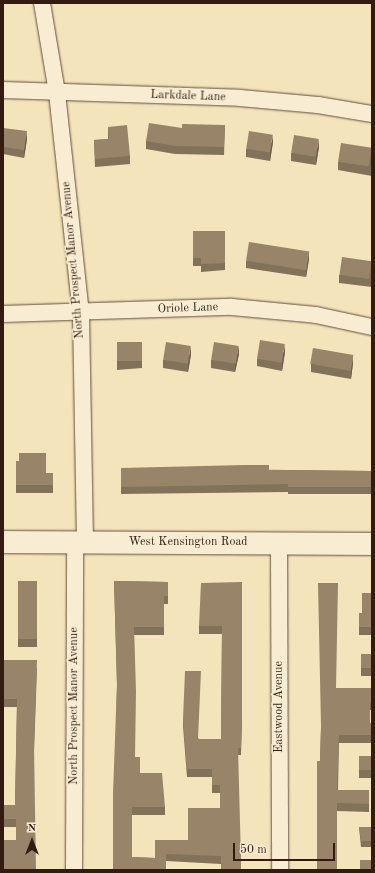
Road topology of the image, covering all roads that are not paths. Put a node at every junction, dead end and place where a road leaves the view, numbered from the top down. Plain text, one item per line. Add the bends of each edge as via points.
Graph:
1 (42, 3) edge
2 (3, 90) edge
3 (57, 93) junction
4 (372, 114) edge
5 (81, 313) junction
6 (3, 314) edge
7 (372, 328) edge
8 (3, 542) edge
9 (80, 543) junction
10 (279, 544) junction
11 (372, 544) edge
12 (74, 870) edge
13 (280, 870) edge

1 - 3 street, North Prospect Manor Avenue
2 - 3 street, Larkdale Lane
3 - 4 street, Larkdale Lane via 240,98 318,105
3 - 5 street, North Prospect Manor Avenue
5 - 6 street, Oriole Lane
5 - 7 street, Oriole Lane via 232,307 316,315
5 - 9 street, North Prospect Manor Avenue
8 - 9 main road, West Kensington Road
9 - 10 main road, West Kensington Road
9 - 12 street, North Prospect Manor Avenue
10 - 11 main road, West Kensington Road
10 - 13 street, Eastwood Avenue

